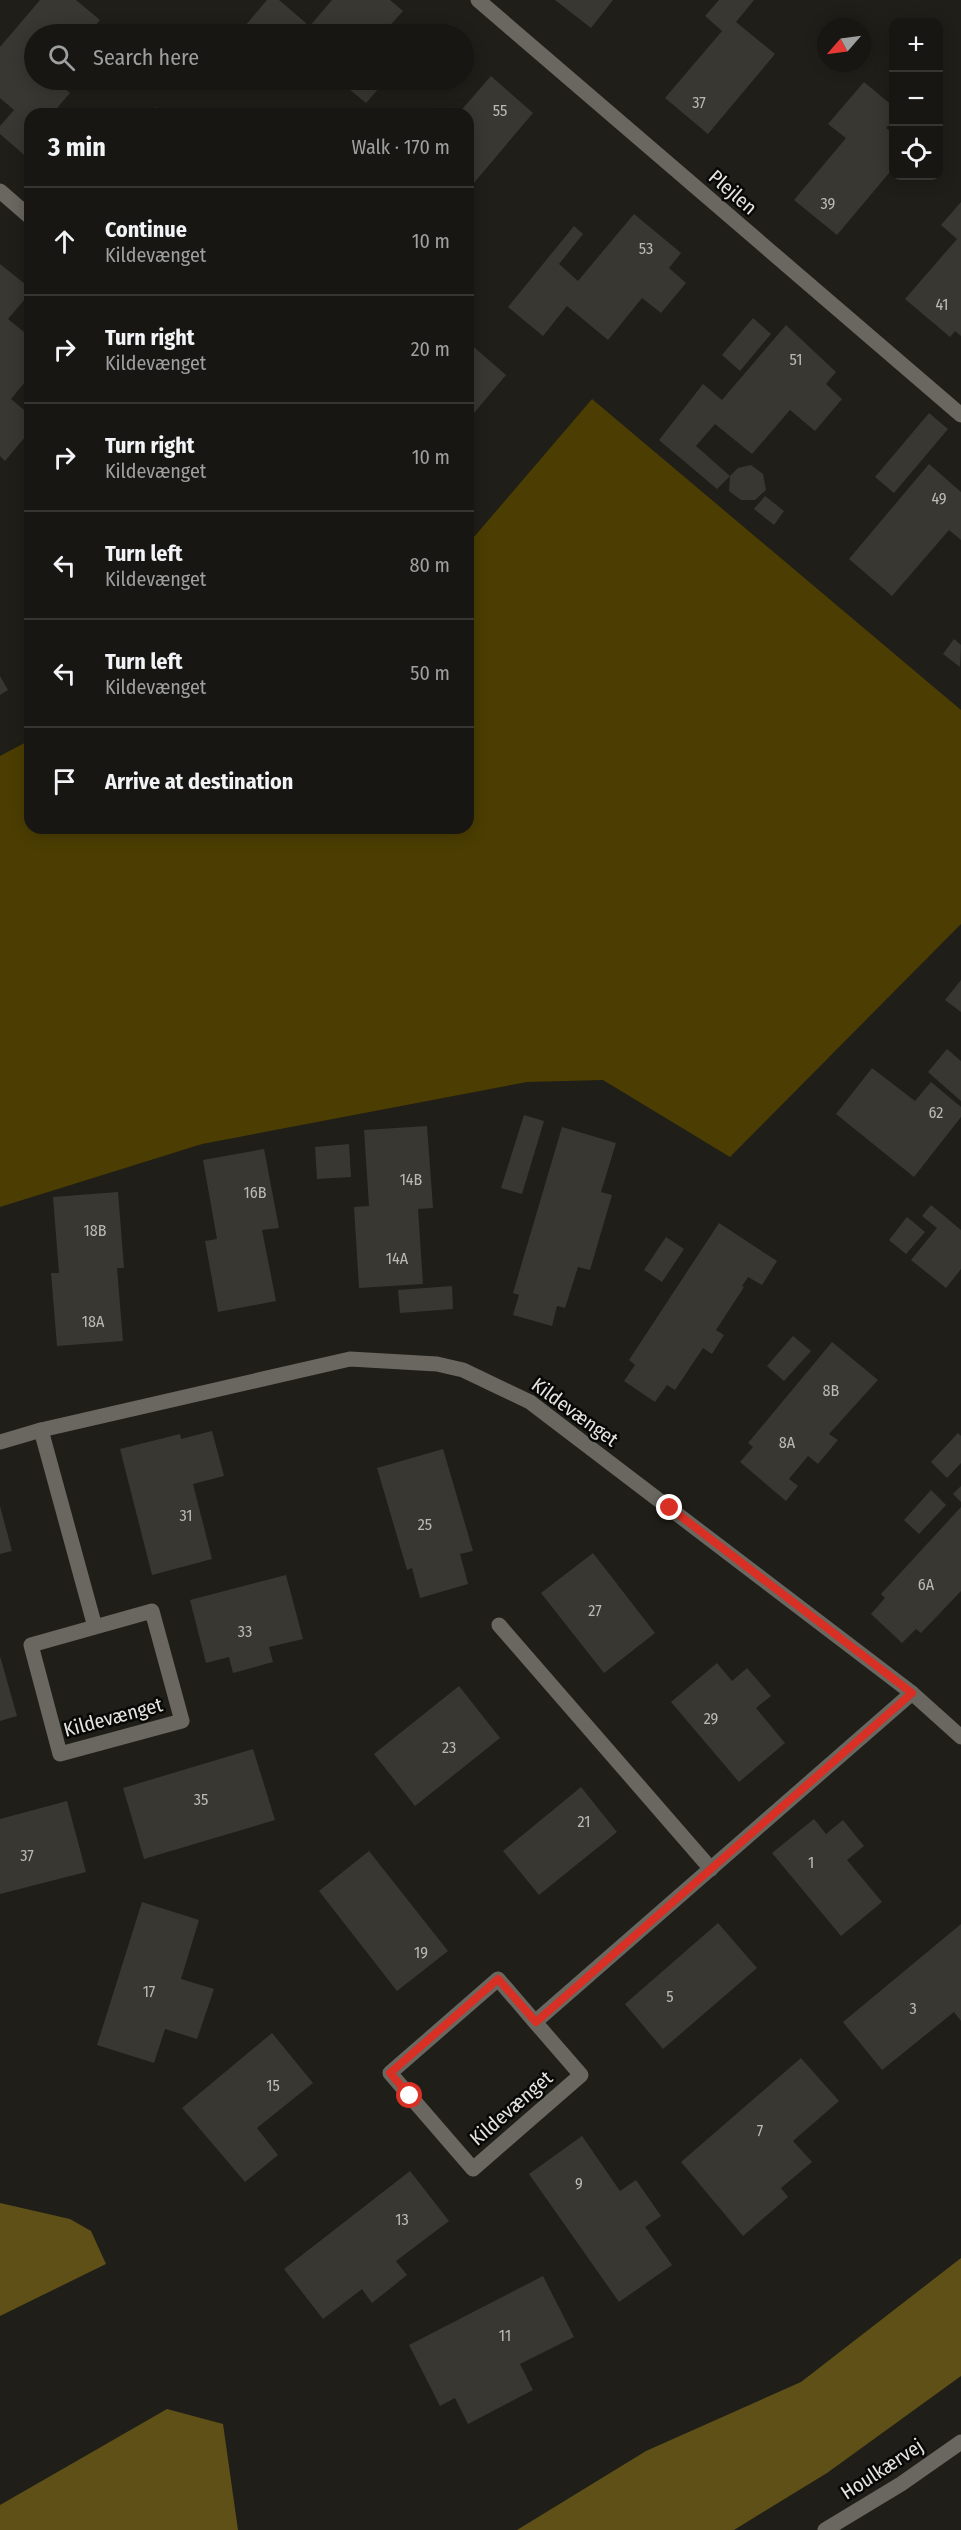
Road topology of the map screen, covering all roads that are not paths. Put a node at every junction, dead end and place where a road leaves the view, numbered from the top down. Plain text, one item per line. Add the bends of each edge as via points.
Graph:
1 (478, 0) edge
2 (0, 191) edge
3 (24, 212) edge
4 (961, 415) edge
5 (41, 1430) junction
6 (0, 1442) edge
7 (499, 1625) dead end
8 (95, 1627) junction
9 (912, 1693) junction
10 (961, 1737) edge
11 (711, 1869) junction
12 (536, 2022) junction
13 (961, 2442) edge
14 (825, 2530) edge

1 - 4 street, Plejlen
2 - 3 street
5 - 6 street, Kildevænget
5 - 8 street
5 - 9 street, Kildevænget via 350,1359 437,1364 463,1370 530,1402
7 - 11 street
8 - 8 street, Kildevænget via 152,1611 182,1721 60,1754 31,1645
9 - 10 street, Kildevænget
9 - 11 street
11 - 12 street
12 - 12 street, Kildevænget via 581,2075 473,2169 390,2073 498,1979
13 - 14 street, Houlkærvej

